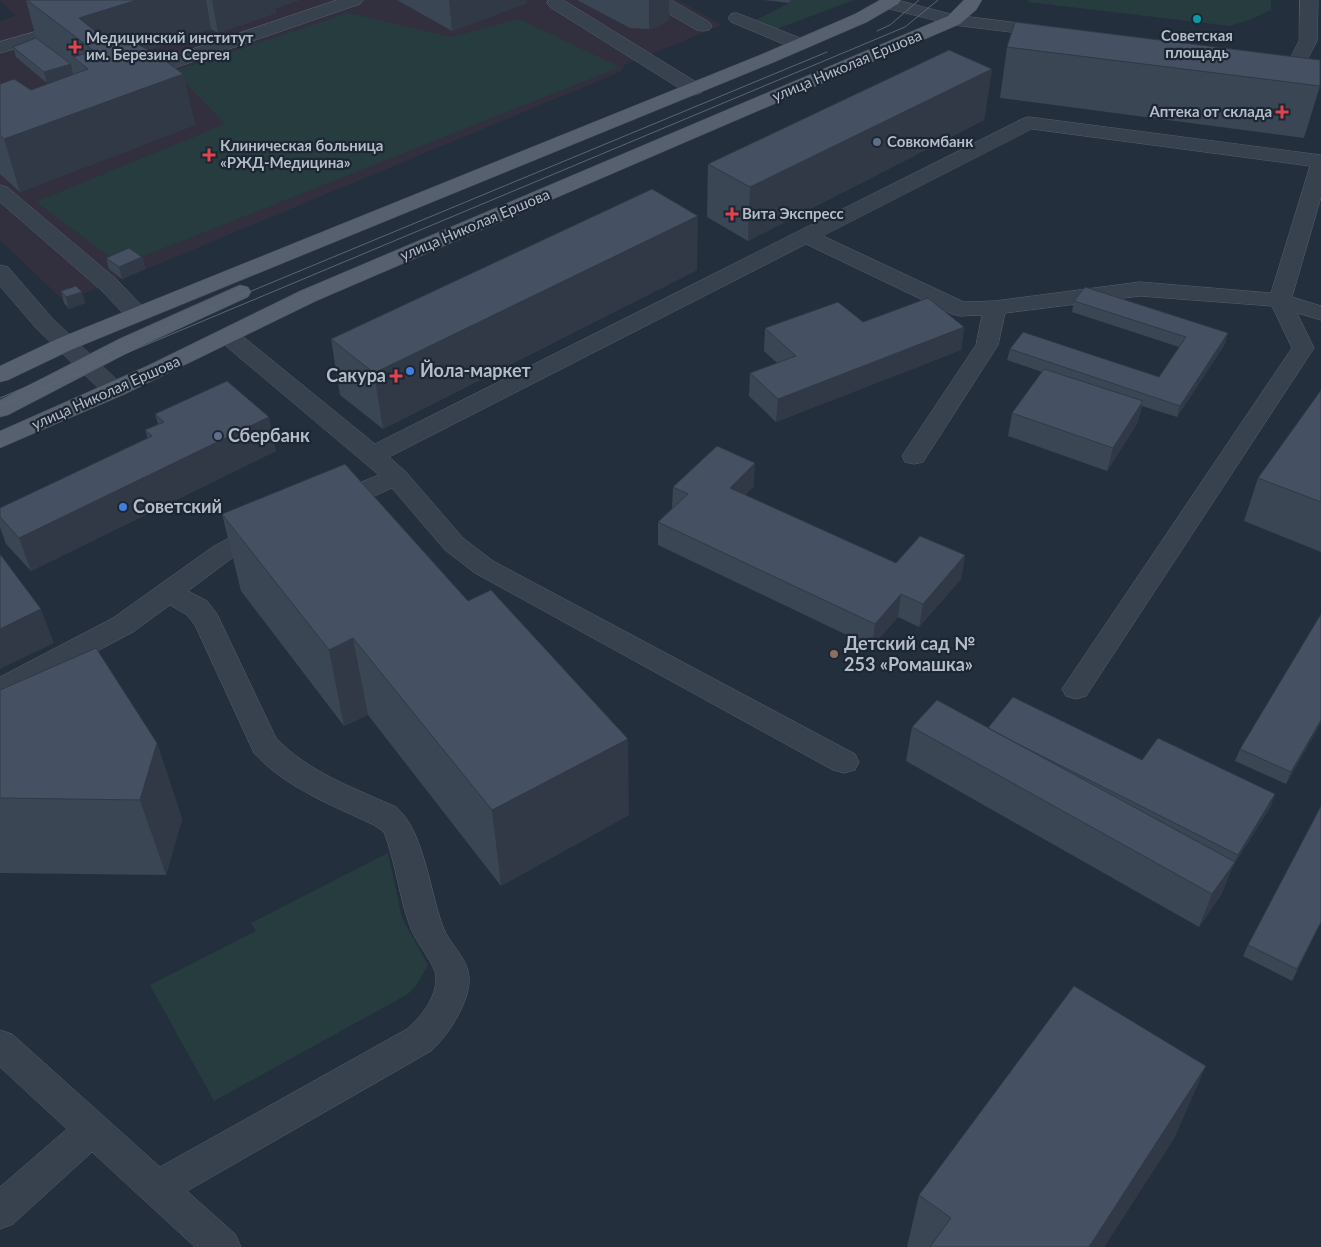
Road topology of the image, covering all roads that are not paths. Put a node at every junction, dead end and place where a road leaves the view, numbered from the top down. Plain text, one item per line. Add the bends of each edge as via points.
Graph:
1 (354, 0) edge
2 (658, 0) edge
3 (972, 0) edge
4 (1308, 0) edge
5 (556, 2) dead end
6 (890, 2) edge
7 (737, 18) dead end
8 (91, 20) dead end
9 (954, 20) junction
10 (702, 26) dead end
11 (1064, 34) edge
12 (799, 44) junction
13 (0, 48) edge
14 (1295, 67) edge
15 (121, 80) edge
16 (694, 89) junction
17 (1321, 162) edge
18 (0, 191) edge
19 (806, 236) junction
20 (0, 272) edge
21 (308, 296) junction
22 (1280, 300) junction
23 (995, 308) junction
24 (1321, 313) edge
25 (137, 314) junction
26 (228, 336) junction
27 (65, 344) junction
28 (87, 365) junction
29 (0, 375) edge
30 (114, 390) junction
31 (0, 396) edge
32 (0, 410) edge
33 (0, 440) edge
34 (373, 455) junction
35 (914, 456) dead end
36 (396, 478) junction
37 (313, 511) edge
38 (287, 521) edge
39 (169, 592) junction
40 (1076, 689) dead end
41 (0, 690) edge
42 (844, 762) dead end
43 (0, 1045) edge
44 (93, 1130) junction
45 (157, 1188) junction
46 (0, 1211) edge
47 (222, 1247) edge

1 - 15 street
2 - 10 street
3 - 9 main road via 970,6
4 - 14 street via 1308,41
5 - 16 street
6 - 9 street
6 - 12 main road
7 - 12 street
8 - 13 street
9 - 11 street
9 - 21 main road, улица Николая Ершова
12 - 16 main road
16 - 25 main road
16 - 28 main road via 224,299
17 - 19 street via 1029,123
17 - 22 street
18 - 25 street via 108,284
19 - 23 street via 960,309
19 - 34 street
20 - 27 street
21 - 26 main road, улица Николая Ершова
21 - 28 main road
22 - 23 street via 1140,289
22 - 24 street
22 - 40 street via 1303,348
23 - 35 street via 987,345
25 - 27 main road
26 - 30 main road, улица Николая Ершова
26 - 34 street
27 - 28 street
27 - 29 main road
28 - 30 street
28 - 31 main road
28 - 32 main road
30 - 33 main road, улица Николая Ершова
34 - 36 street
36 - 37 street
36 - 42 street via 454,544 484,567
38 - 39 street via 233,546
39 - 41 street via 116,630
39 - 45 street via 196,608 207,621 264,744 274,757 395,824 427,930 452,970 454,980 437,1020 430,1032 419,1040
43 - 44 street
44 - 45 street
44 - 46 street
45 - 47 street

